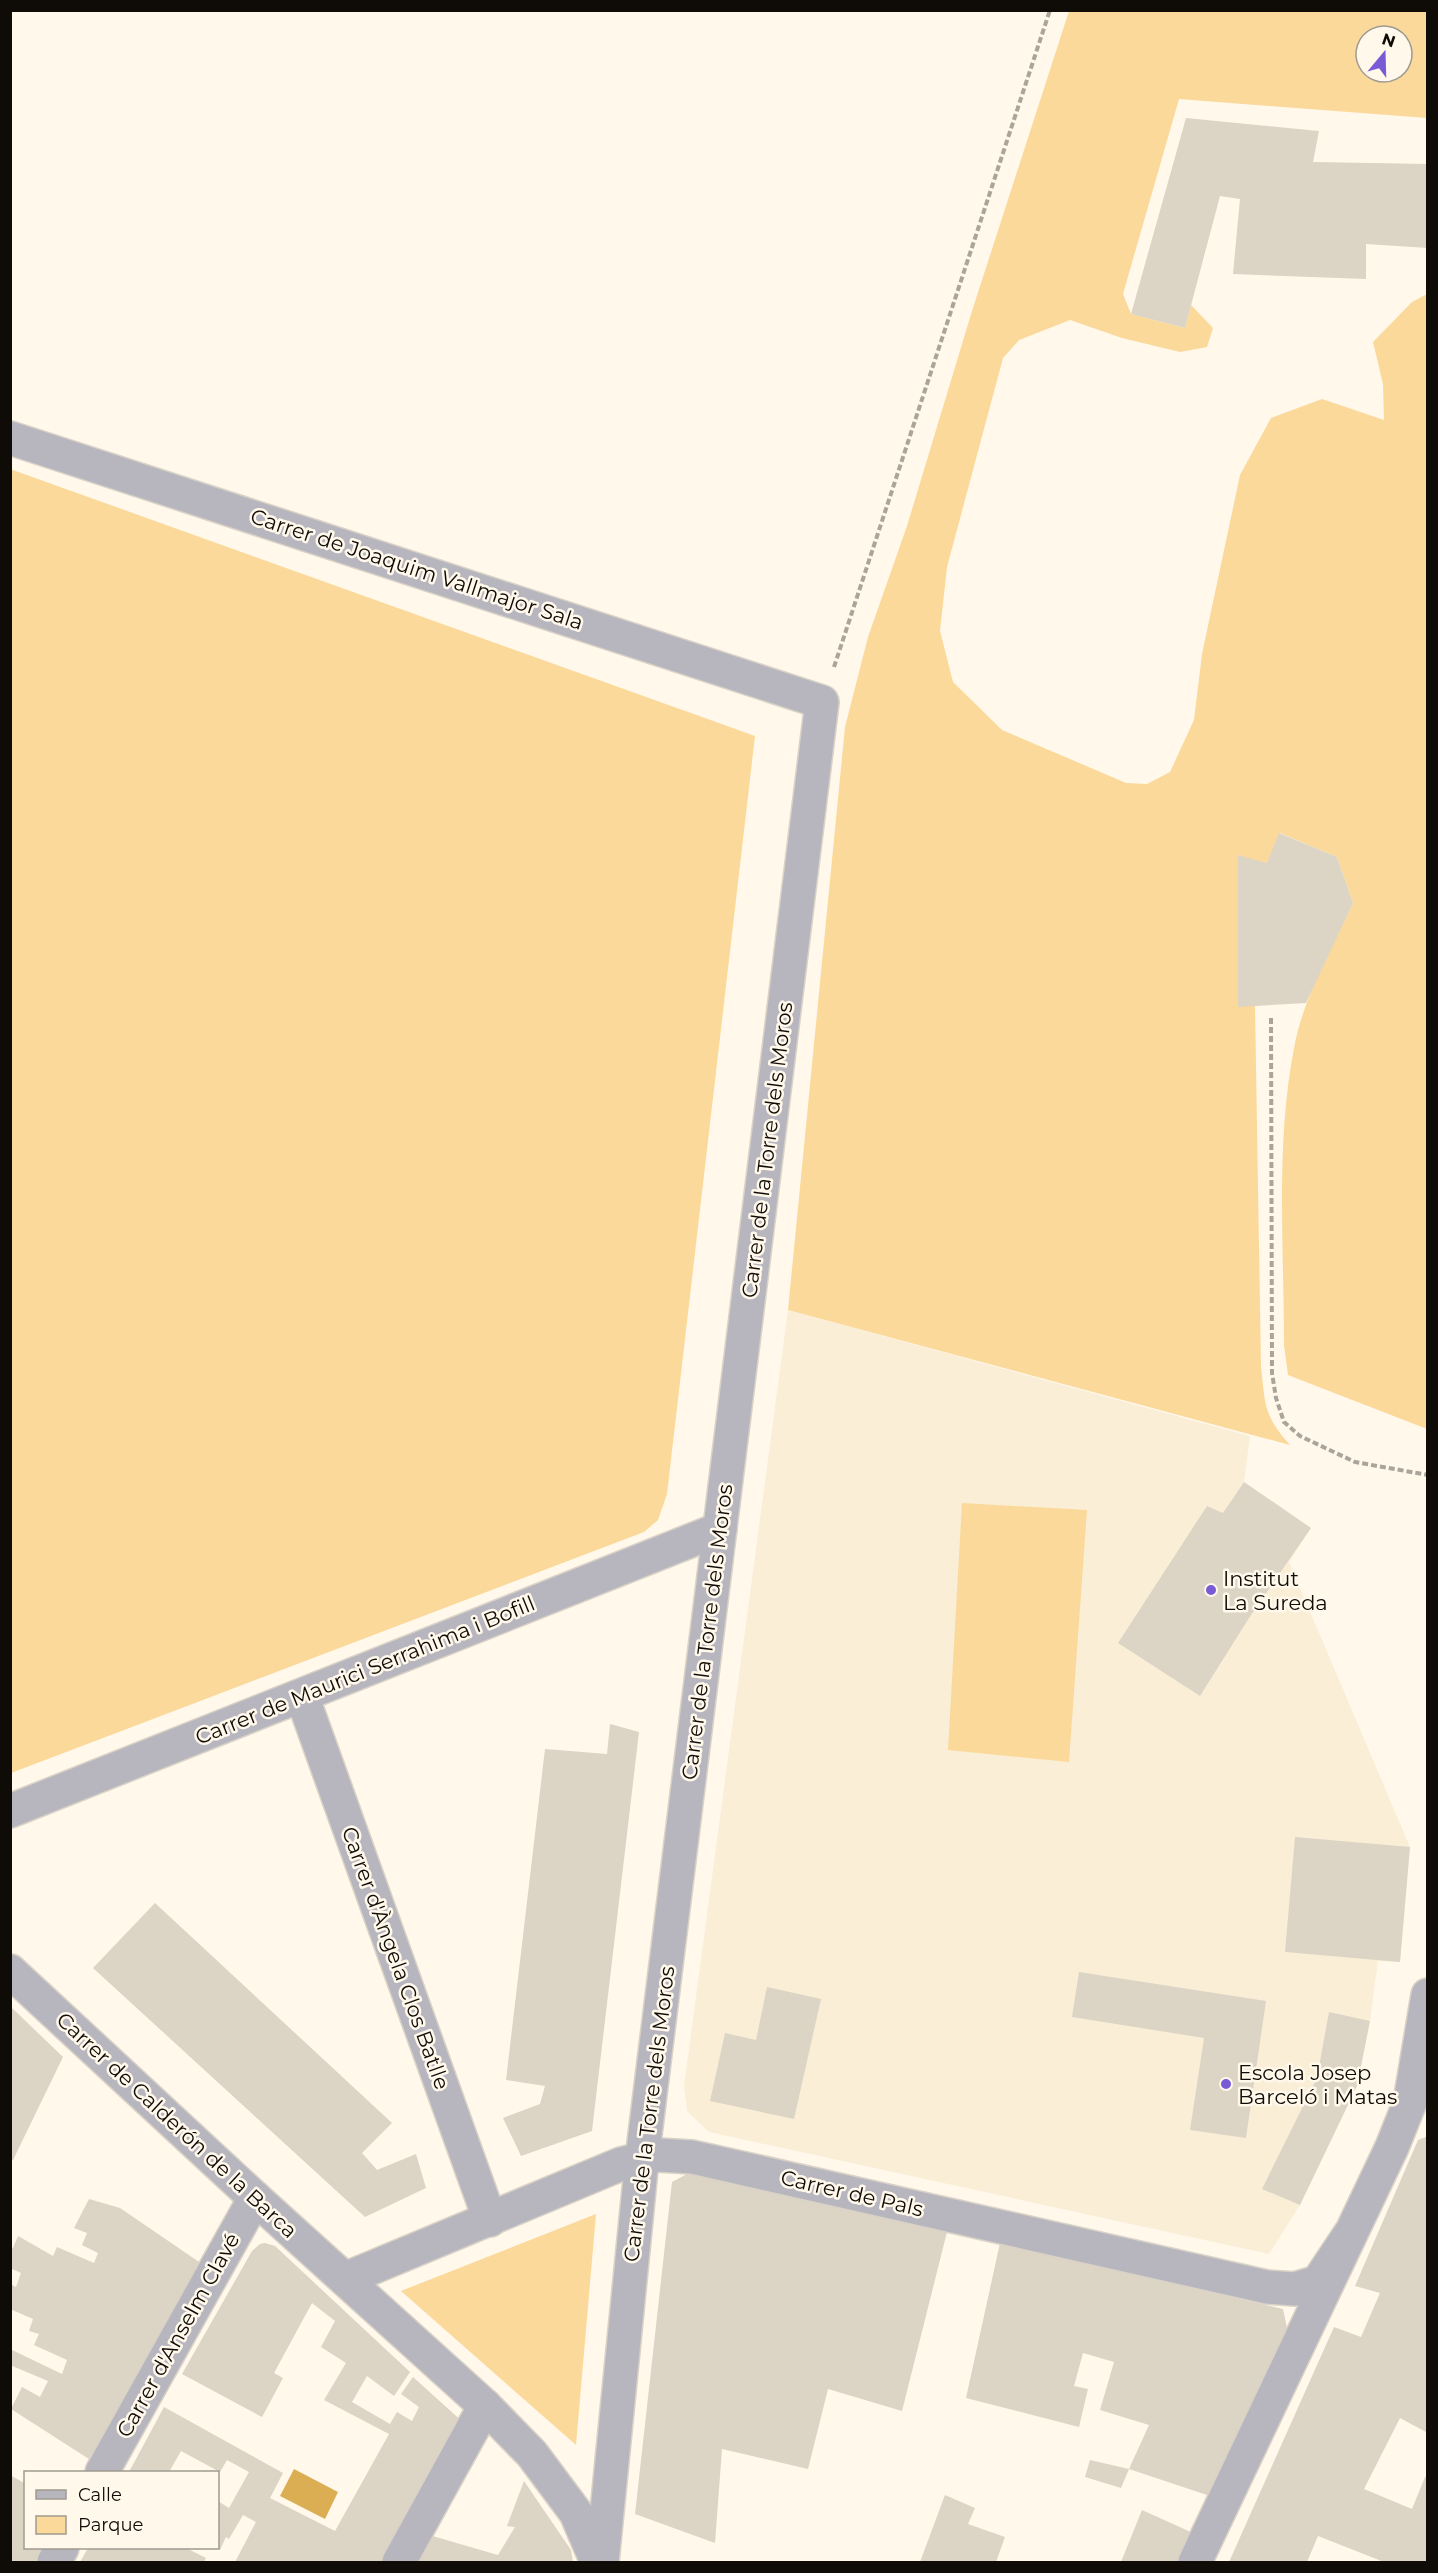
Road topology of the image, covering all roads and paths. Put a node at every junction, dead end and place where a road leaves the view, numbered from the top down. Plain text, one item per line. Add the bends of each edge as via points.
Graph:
1 (1050, 10) edge
2 (10, 438) edge
3 (822, 702) junction
4 (1271, 1018) dead end
5 (1428, 1475) edge
6 (720, 1529) junction
7 (302, 1696) junction
8 (10, 1811) edge
9 (10, 1971) edge
10 (1428, 1995) edge
11 (1419, 2105) edge
12 (642, 2159) junction
13 (255, 2198) junction
14 (490, 2220) junction
15 (1350, 2234) junction
16 (345, 2279) junction
17 (485, 2406) junction
18 (103, 2471) edge
19 (399, 2562) edge
20 (597, 2562) edge
21 (602, 2562) edge
22 (1195, 2562) edge

1 - 3 path
2 - 3 street, Carrer de Joaquim Vallmajor Sala
3 - 6 street, Carrer de la Torre dels Moros
4 - 5 path via 1272,1373 1284,1422 1300,1436 1355,1462
6 - 7 street, Carrer de Maurici Serrahima i Bofill
6 - 12 street, Carrer de la Torre dels Moros
7 - 8 street, Carrer de Maurici Serrahima i Bofill
7 - 14 street, Carrer d'Àngela Clos Batlle
9 - 13 street, Carrer de Calderón de la Barca
10 - 11 street, Carrer de Pals
11 - 15 street, Carrer de Pals
12 - 14 street, Carrer de Pals via 621,2164
12 - 15 street, Carrer de Pals via 658,2155 692,2157 1267,2287 1295,2289 1318,2282
12 - 21 street, Carrer de la Torre dels Moros
13 - 16 street, Carrer de Calderón de la Barca
13 - 18 street, Carrer d'Anselm Clavé
14 - 16 street, Carrer de Pals
15 - 22 street, Carrer de Pals
16 - 17 street, Carrer de Calderón de la Barca
17 - 19 street
17 - 20 street, Carrer de Calderón de la Barca via 532,2454 576,2513

